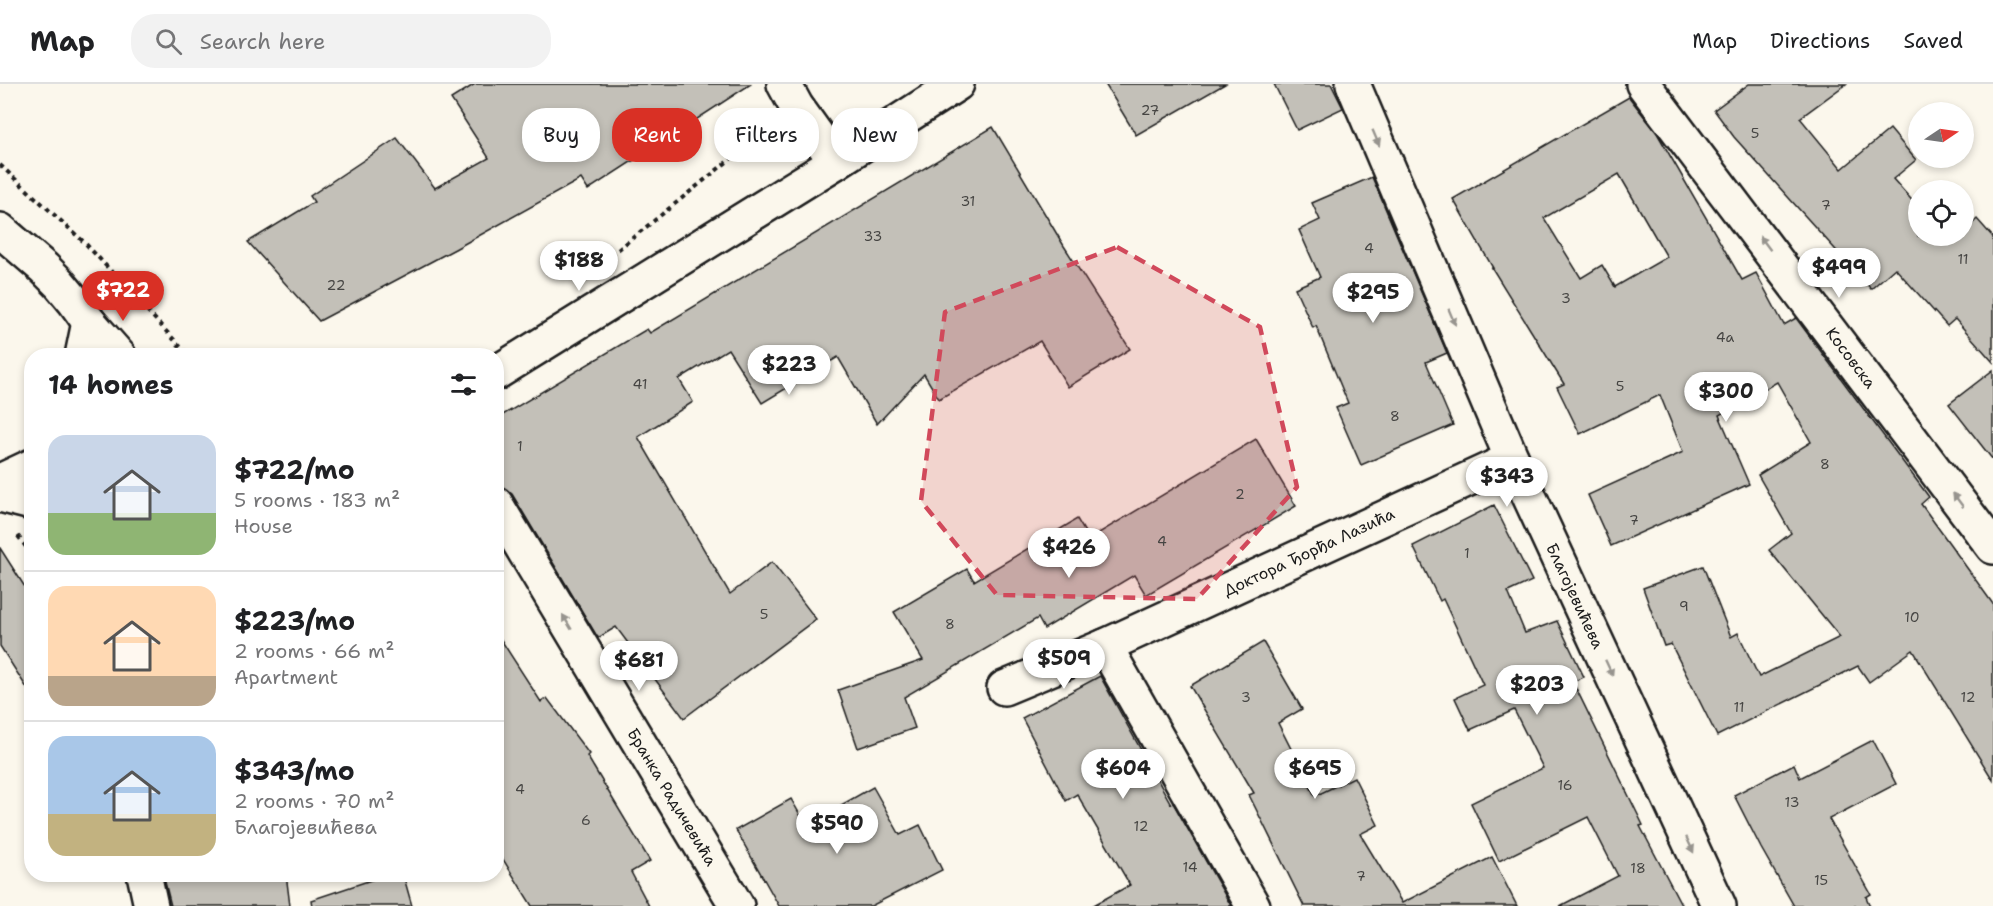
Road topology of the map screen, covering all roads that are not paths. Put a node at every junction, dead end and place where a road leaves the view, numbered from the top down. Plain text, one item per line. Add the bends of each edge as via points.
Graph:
1 (957, 84) edge
2 (1353, 84) edge
3 (1643, 84) edge
4 (790, 95) edge
5 (918, 109) edge
6 (831, 155) edge
7 (836, 162) edge
8 (0, 230) edge
9 (89, 322) junction
10 (84, 348) edge
11 (112, 348) edge
12 (504, 368) edge
13 (1512, 459) junction
14 (24, 470) edge
15 (0, 481) edge
16 (0, 495) edge
17 (24, 501) edge
18 (504, 517) edge
19 (1993, 547) edge
20 (1105, 646) junction
21 (1004, 688) dead end
22 (146, 882) edge
23 (151, 906) edge
24 (737, 906) edge
25 (1254, 906) edge
26 (1719, 906) edge

1 - 5 street
2 -> 13 street, Благојевићева
19 -> 3 street, Косовска
4 - 6 street
7 - 12 street
8 - 9 street via 51,275
9 - 10 street
9 - 11 street
13 - 20 street, Доктора Ђорђа Лазића
13 -> 26 street, Благојевићева
14 - 15 street
16 - 17 street
24 -> 18 street, Бранка Радичевића
20 - 21 street, Доктора Ђорђа Лазића
20 - 25 street
22 - 23 street

